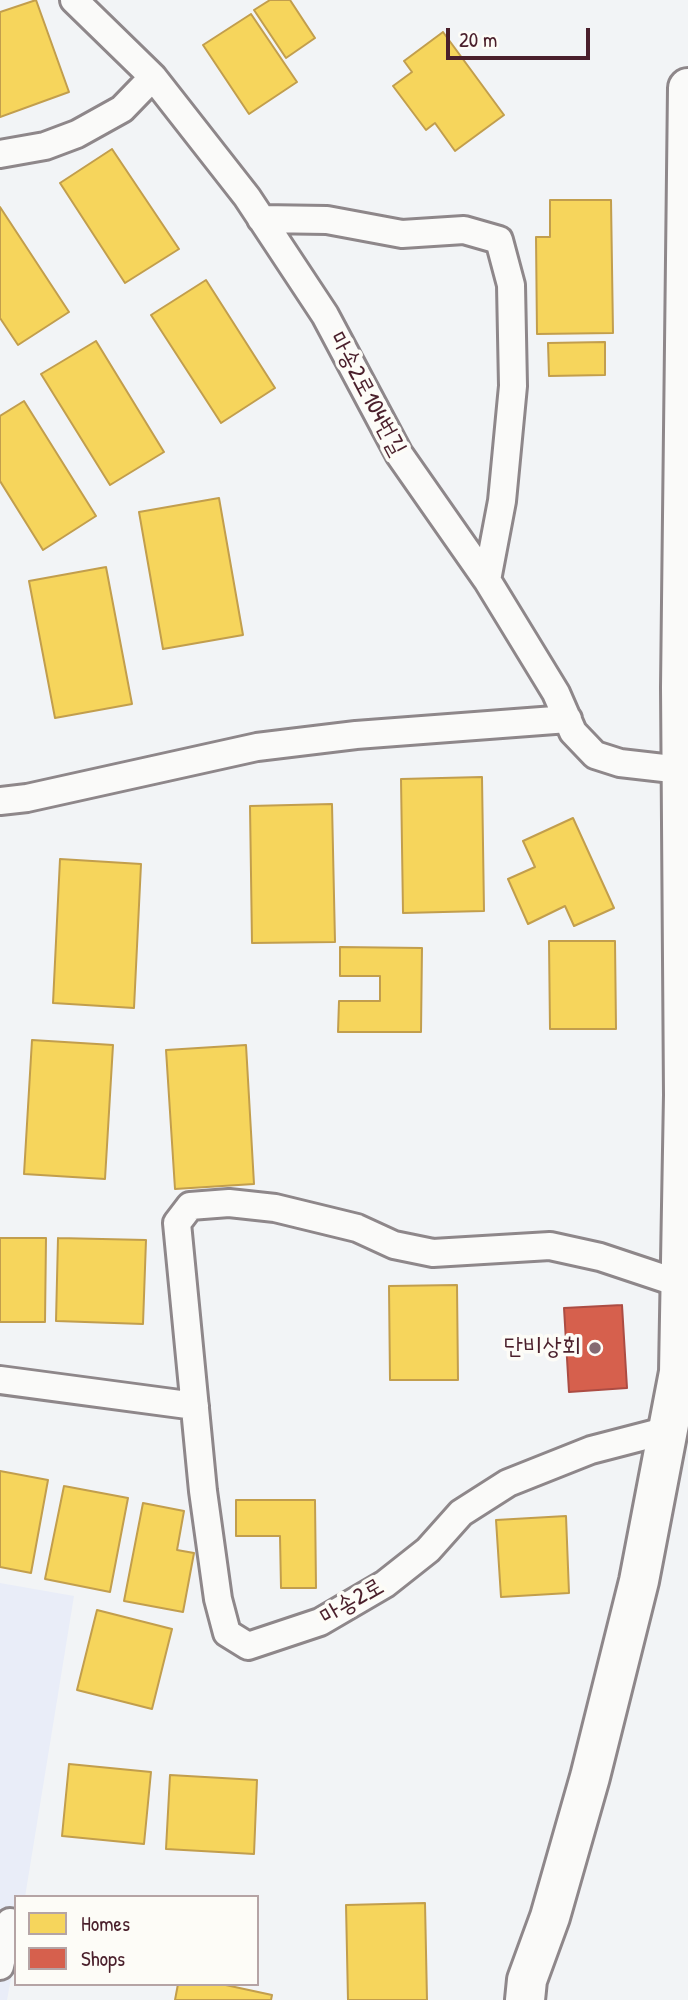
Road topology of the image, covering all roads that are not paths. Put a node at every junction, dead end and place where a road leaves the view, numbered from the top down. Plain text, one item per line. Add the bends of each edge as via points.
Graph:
1 (74, 0) edge
2 (153, 77) junction
3 (688, 88) edge
4 (0, 154) edge
5 (261, 219) junction
6 (487, 580) junction
7 (568, 719) junction
8 (681, 770) junction
9 (0, 801) edge
10 (681, 1284) junction
11 (0, 1380) edge
12 (195, 1406) junction
13 (668, 1430) junction
14 (10, 1922) dead end
15 (0, 1966) edge
16 (524, 2000) edge

1 - 2 lane, 마송2로104번길
2 - 4 lane via 122,108 77,134 45,146
2 - 5 lane, 마송2로104번길
3 - 8 street
5 - 6 lane, 마송2로104번길 via 325,315 399,454
5 - 6 lane via 327,220 402,234 464,230 499,240 511,285 513,386 502,501
6 - 7 lane, 마송2로104번길
7 - 8 lane, 마송2로104번길 via 573,732 595,755 620,763
7 - 9 lane via 257,747
8 - 10 street
10 - 12 lane, 마송2로 via 550,1246 433,1253 275,1208 229,1203 190,1206 177,1223
10 - 13 street via 680,1372
11 - 12 lane
12 - 13 lane, 마송2로 via 218,1599 227,1633 248,1646 320,1622 385,1584 428,1550 461,1513 508,1483 591,1450
13 - 16 street via 639,1581 590,1777
14 - 15 lane

